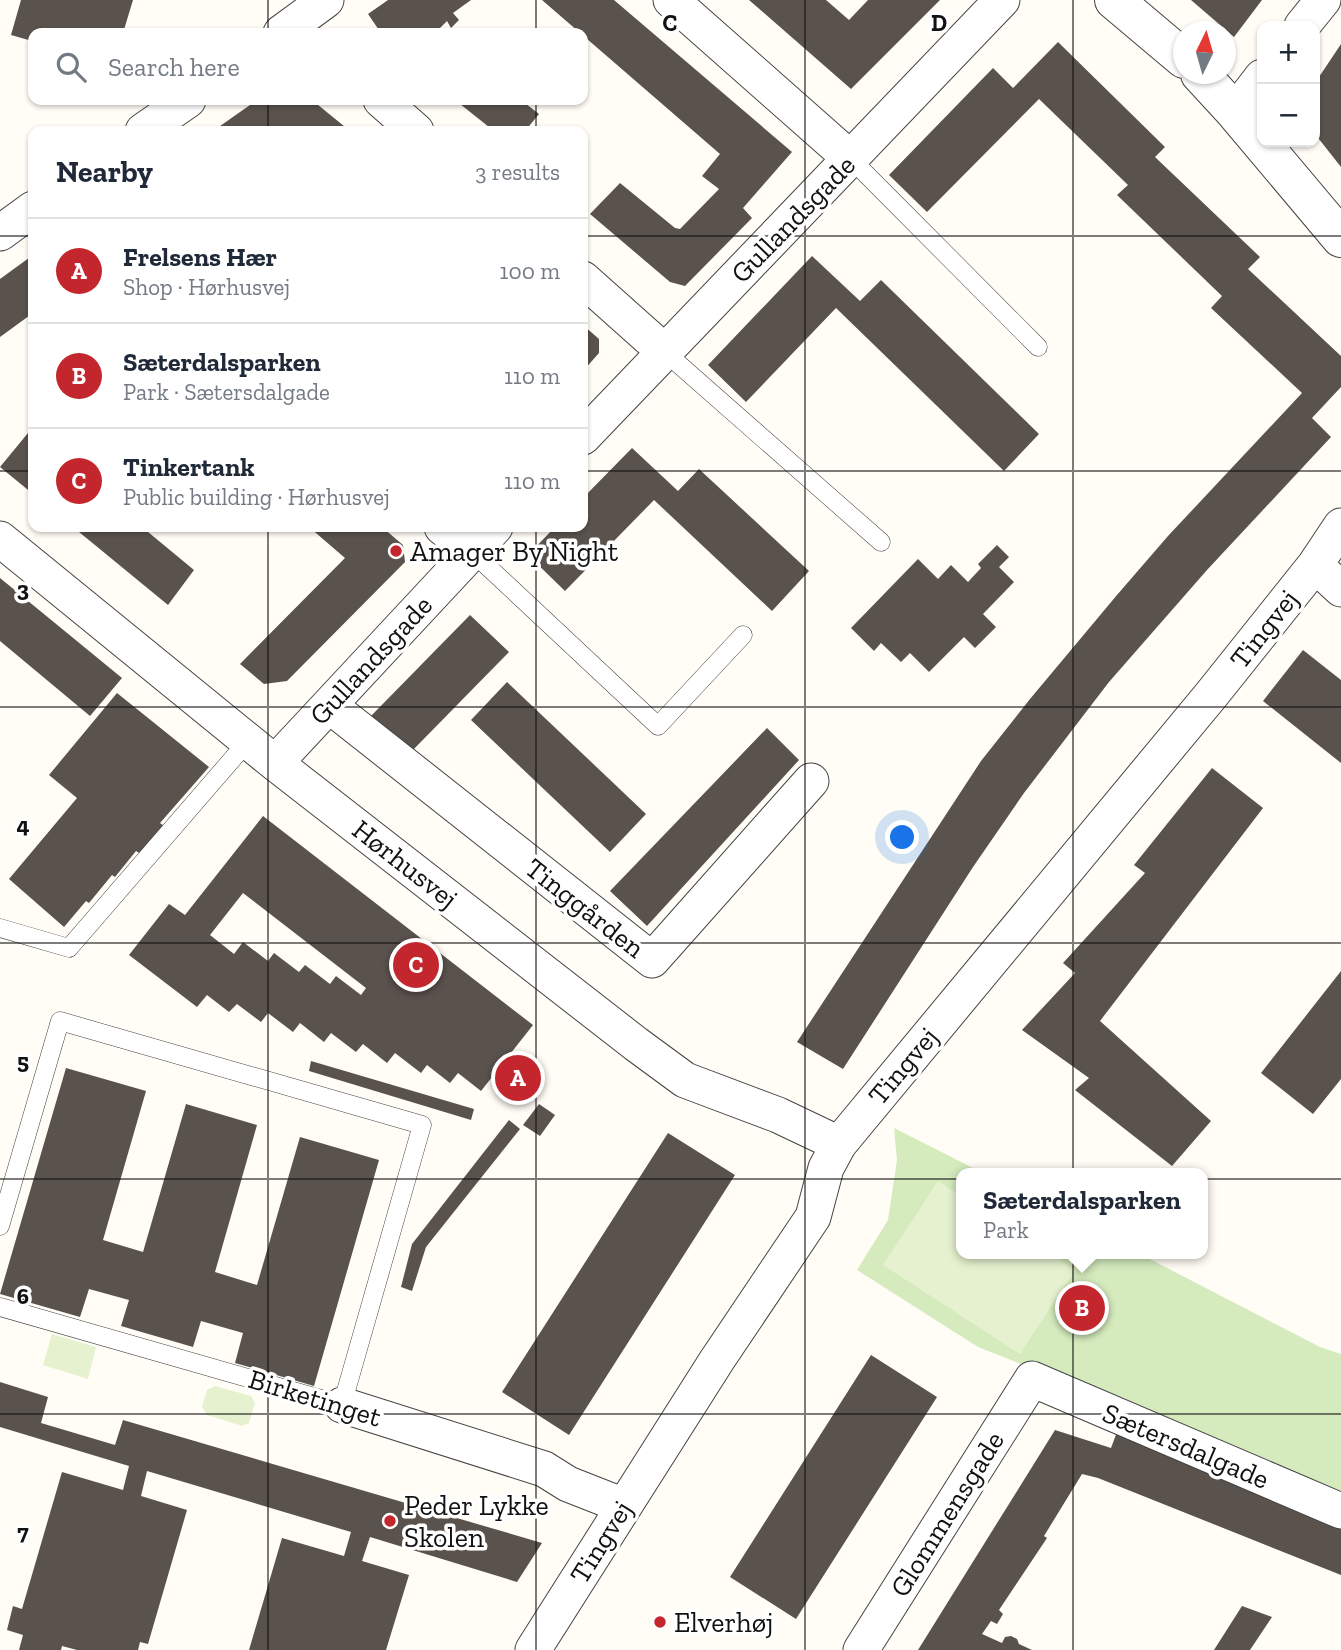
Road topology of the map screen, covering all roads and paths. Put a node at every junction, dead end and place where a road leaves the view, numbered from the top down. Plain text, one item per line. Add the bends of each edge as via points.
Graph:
1 (326, 0) edge
2 (671, 0) edge
3 (1002, 0) edge
4 (1114, 0) edge
5 (1323, 0) edge
6 (1306, 21) edge
7 (296, 28) edge
8 (1173, 50) edge
9 (1210, 84) edge
10 (1257, 84) edge
11 (181, 105) edge
12 (387, 105) edge
13 (1236, 111) junction
14 (150, 126) edge
15 (410, 126) edge
16 (851, 159) junction
17 (28, 213) edge
18 (0, 233) edge
19 (1341, 239) edge
20 (588, 283) edge
21 (1038, 346) dead end
22 (666, 353) junction
23 (588, 433) edge
24 (1341, 526) edge
25 (448, 532) edge
26 (490, 532) edge
27 (0, 539) edge
28 (881, 542) dead end
29 (471, 551) junction
30 (1315, 565) junction
31 (1341, 589) edge
32 (743, 635) dead end
33 (330, 706) junction
34 (248, 741) junction
35 (275, 763) junction
36 (811, 780) dead end
37 (0, 928) edge
38 (838, 1144) junction
39 (0, 1226) edge
40 (0, 1307) edge
41 (1032, 1379) joint
42 (342, 1405) junction
43 (624, 1506) junction
44 (1341, 1511) edge
45 (533, 1650) edge
46 (861, 1650) edge

1 - 7 street
2 - 16 street
3 - 16 street, Gullandsgade
4 - 8 street
5 - 6 street
9 - 13 street
10 - 13 street
11 - 14 street
12 - 15 street
13 - 19 street
16 - 21 lane
16 - 22 street, Gullandsgade
17 - 18 street
20 - 22 street
22 - 23 street, Gullandsgade
22 - 28 lane
24 - 30 street, Tingvej
25 - 29 street
26 - 29 street, Gullandsgade
27 - 34 street, Hørhusvej
29 - 32 lane via 658,726
29 - 33 street, Gullandsgade
30 - 31 street
30 - 38 street, Tingvej
33 - 35 street, Gullandsgade
33 - 36 street, Tinggården via 652,960
34 - 35 street, Hørhusvej
34 - 37 lane via 69,948
35 - 38 street, Hørhusvej via 685,1080 778,1115
38 - 43 street, Tingvej via 826,1168 813,1217
39 - 42 lane via 60,1021 422,1125
40 - 42 lane, Birketinget
41 - 44 street, Sætersdalgade
41 - 46 street, Glommensgade
42 - 43 street, Birketinget via 544,1469 568,1485
43 - 45 street, Tingvej

